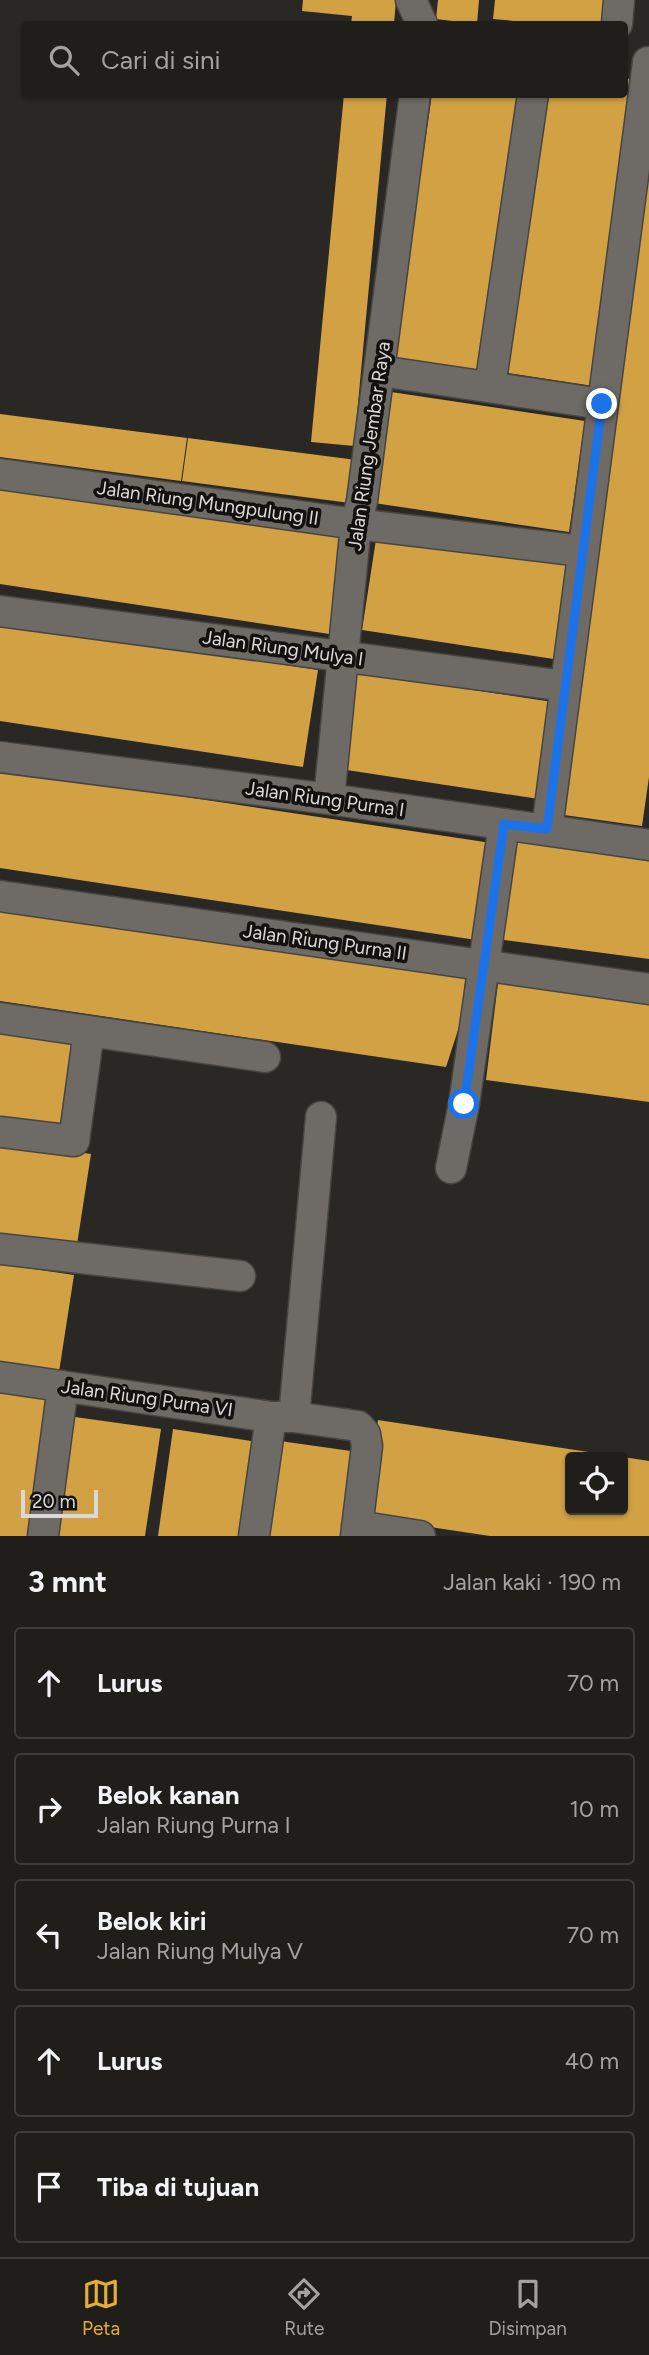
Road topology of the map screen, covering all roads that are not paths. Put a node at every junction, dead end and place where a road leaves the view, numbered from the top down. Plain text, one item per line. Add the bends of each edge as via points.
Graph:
1 (411, 0) edge
2 (619, 0) edge
3 (421, 21) edge
4 (617, 21) edge
5 (641, 62) edge
6 (414, 98) edge
7 (532, 98) edge
8 (380, 372) junction
9 (490, 387) junction
10 (602, 404) junction
11 (0, 474) edge
12 (356, 524) junction
13 (582, 551) junction
14 (0, 611) edge
15 (343, 656) junction
16 (565, 687) junction
17 (0, 757) edge
18 (329, 799) junction
19 (504, 824) junction
20 (547, 829) junction
21 (649, 845) edge
22 (0, 896) edge
23 (485, 965) junction
24 (649, 989) edge
25 (0, 1018) edge
26 (89, 1031) junction
27 (265, 1057) dead end
28 (321, 1117) dead end
29 (0, 1132) edge
30 (451, 1168) dead end
31 (0, 1249) edge
32 (240, 1276) dead end
33 (0, 1377) edge
34 (63, 1386) junction
35 (283, 1417) junction
36 (356, 1531) edge
37 (43, 1536) edge
38 (254, 1536) edge
39 (421, 1536) edge

1 - 3 street
2 - 4 street
5 - 10 street
6 - 8 street, Jalan Riung Jembar Raya
7 - 9 street
8 - 9 street
8 - 12 street, Jalan Riung Jembar Raya
9 - 10 street
10 - 13 street
11 - 12 street, Jalan Riung Mungpulung II
12 - 13 street, Jalan Riung Mungpulung II
12 - 15 street, Jalan Riung Jembar Raya
13 - 16 street
14 - 15 street, Jalan Riung Mulya I
15 - 16 street, Jalan Riung Mulya I
15 - 18 street, Jalan Riung Jembar Raya
16 - 20 street
17 - 18 street, Jalan Riung Purna I
18 - 19 street, Jalan Riung Purna I
19 - 20 street, Jalan Riung Purna I
19 - 23 street
20 - 21 street, Jalan Riung Purna I
22 - 23 street, Jalan Riung Purna II
23 - 24 street, Jalan Riung Purna II
23 - 30 street
25 - 26 street
26 - 27 street
26 - 29 street via 74,1140
28 - 35 street
31 - 32 street
33 - 34 street, Jalan Riung Purna VI
34 - 35 street, Jalan Riung Purna VI
34 - 37 street
35 - 36 street, Jalan Riung Purna VI via 363,1430 367,1455
35 - 38 street
36 - 39 street

